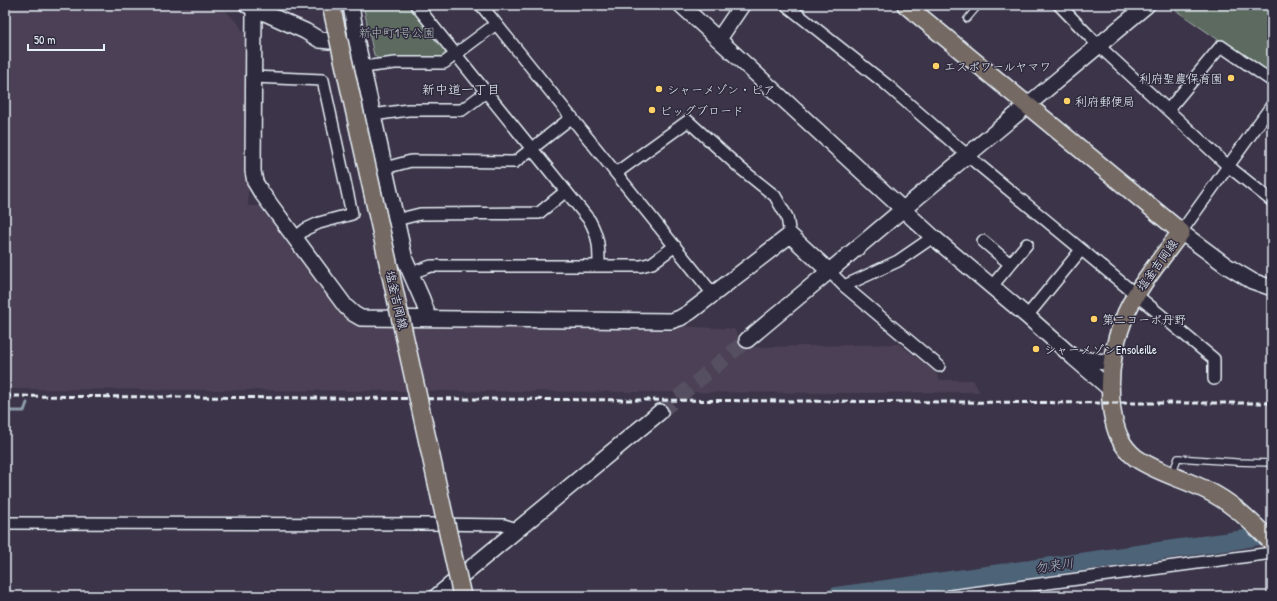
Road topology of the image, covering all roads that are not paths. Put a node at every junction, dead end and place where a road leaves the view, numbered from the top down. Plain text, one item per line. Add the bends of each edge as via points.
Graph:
1 (331, 5) edge
2 (350, 5) edge
3 (416, 5) edge
4 (481, 5) edge
5 (681, 5) edge
6 (742, 5) edge
7 (786, 5) edge
8 (906, 5) edge
9 (979, 5) edge
10 (1059, 5) edge
11 (1147, 5) edge
12 (250, 6) edge
13 (967, 19) dead end
14 (496, 24) junction
15 (719, 39) junction
16 (357, 43) junction
17 (1098, 46) junction
18 (456, 54) junction
19 (363, 67) junction
20 (253, 77) junction
21 (1272, 81) edge
22 (486, 92) junction
23 (1028, 105) junction
24 (1272, 105) edge
25 (1168, 110) junction
26 (373, 115) junction
27 (572, 117) junction
28 (532, 149) junction
29 (968, 156) junction
30 (1228, 166) junction
31 (384, 168) junction
32 (616, 173) junction
33 (566, 191) junction
34 (1272, 201) edge
35 (904, 210) junction
36 (396, 220) junction
37 (1181, 232) junction
38 (790, 234) junction
39 (934, 237) junction
40 (294, 238) junction
41 (983, 241) dead end
42 (1026, 244) dead end
43 (674, 246) junction
44 (1081, 250) junction
45 (1010, 264) junction
46 (599, 266) junction
47 (830, 272) junction
48 (411, 273) junction
49 (844, 286) junction
50 (992, 286) junction
51 (1272, 288) edge
52 (713, 294) junction
53 (1136, 295) junction
54 (1027, 316) junction
55 (426, 318) junction
56 (747, 340) tunnel mouth
57 (1074, 358) junction
58 (1112, 363) junction
59 (939, 366) dead end
60 (1214, 379) dead end
61 (1110, 389) junction
62 (660, 412) tunnel mouth
63 (1272, 463) edge
64 (1172, 476) junction
65 (5, 523) edge
66 (518, 529) junction
67 (1272, 542) edge
68 (1272, 553) edge
69 (956, 595) edge
70 (438, 596) edge
71 (462, 596) edge

1 - 71 main road, 塩釜吉岡線, bridge
2 - 16 street
3 - 18 street
4 - 14 street
5 - 15 street
6 - 15 street
7 - 29 street via 887,85
8 - 23 main road, 塩釜吉岡線
9 - 13 lane
10 - 17 street
11 - 17 street
12 - 16 street via 320,40
12 - 20 street
14 - 18 street
14 - 27 street
15 - 35 street
16 - 19 street
17 - 23 street
17 - 25 street
18 - 19 street via 444,63 395,63
18 - 22 street
19 - 26 street
20 - 40 street via 255,182
20 - 40 street via 323,80 352,214 306,228
21 - 25 street via 1221,46
22 - 26 street via 462,110 408,110
22 - 28 street
23 - 29 street
23 - 37 main road, 塩釜吉岡線
24 - 30 street
25 - 30 street
26 - 31 street
27 - 28 street
27 - 32 street
28 - 31 street via 515,162 411,162
28 - 33 street
29 - 35 street
29 - 44 street
30 - 34 street
30 - 37 street
31 - 36 street
32 - 38 street via 688,121 775,196 787,217
32 - 43 street
33 - 36 street via 539,213 420,214
33 - 46 street via 596,232
35 - 39 street
35 - 47 street
36 - 48 street via 405,260
37 - 51 street via 1227,266 1252,281
37 - 53 main road, 塩釜吉岡線
38 - 47 street
38 - 52 street
39 - 49 street via 898,261
39 - 50 street
40 - 55 street via 354,314 369,319
41 - 45 street
42 - 45 street
43 - 46 street via 652,263 641,266
43 - 52 street
44 - 53 street
44 - 54 street
45 - 50 street
46 - 48 street via 431,266
47 - 49 street
47 - 56 street
48 - 55 street via 426,310
49 - 59 street
50 - 54 street
52 - 55 street via 690,312 671,320
53 - 58 main road, 塩釜吉岡線 via 1123,320
53 - 60 street via 1214,358
54 - 57 street
57 - 58 street
57 - 61 street
58 - 61 main road, 塩釜吉岡線
61 - 64 main road, 塩釜吉岡線 via 1114,425 1124,446 1136,457
62 - 66 street
63 - 64 lane via 1178,458
64 - 67 main road, 塩釜吉岡線 via 1223,500
65 - 66 street via 429,524 504,525
66 - 70 street
68 - 69 street

